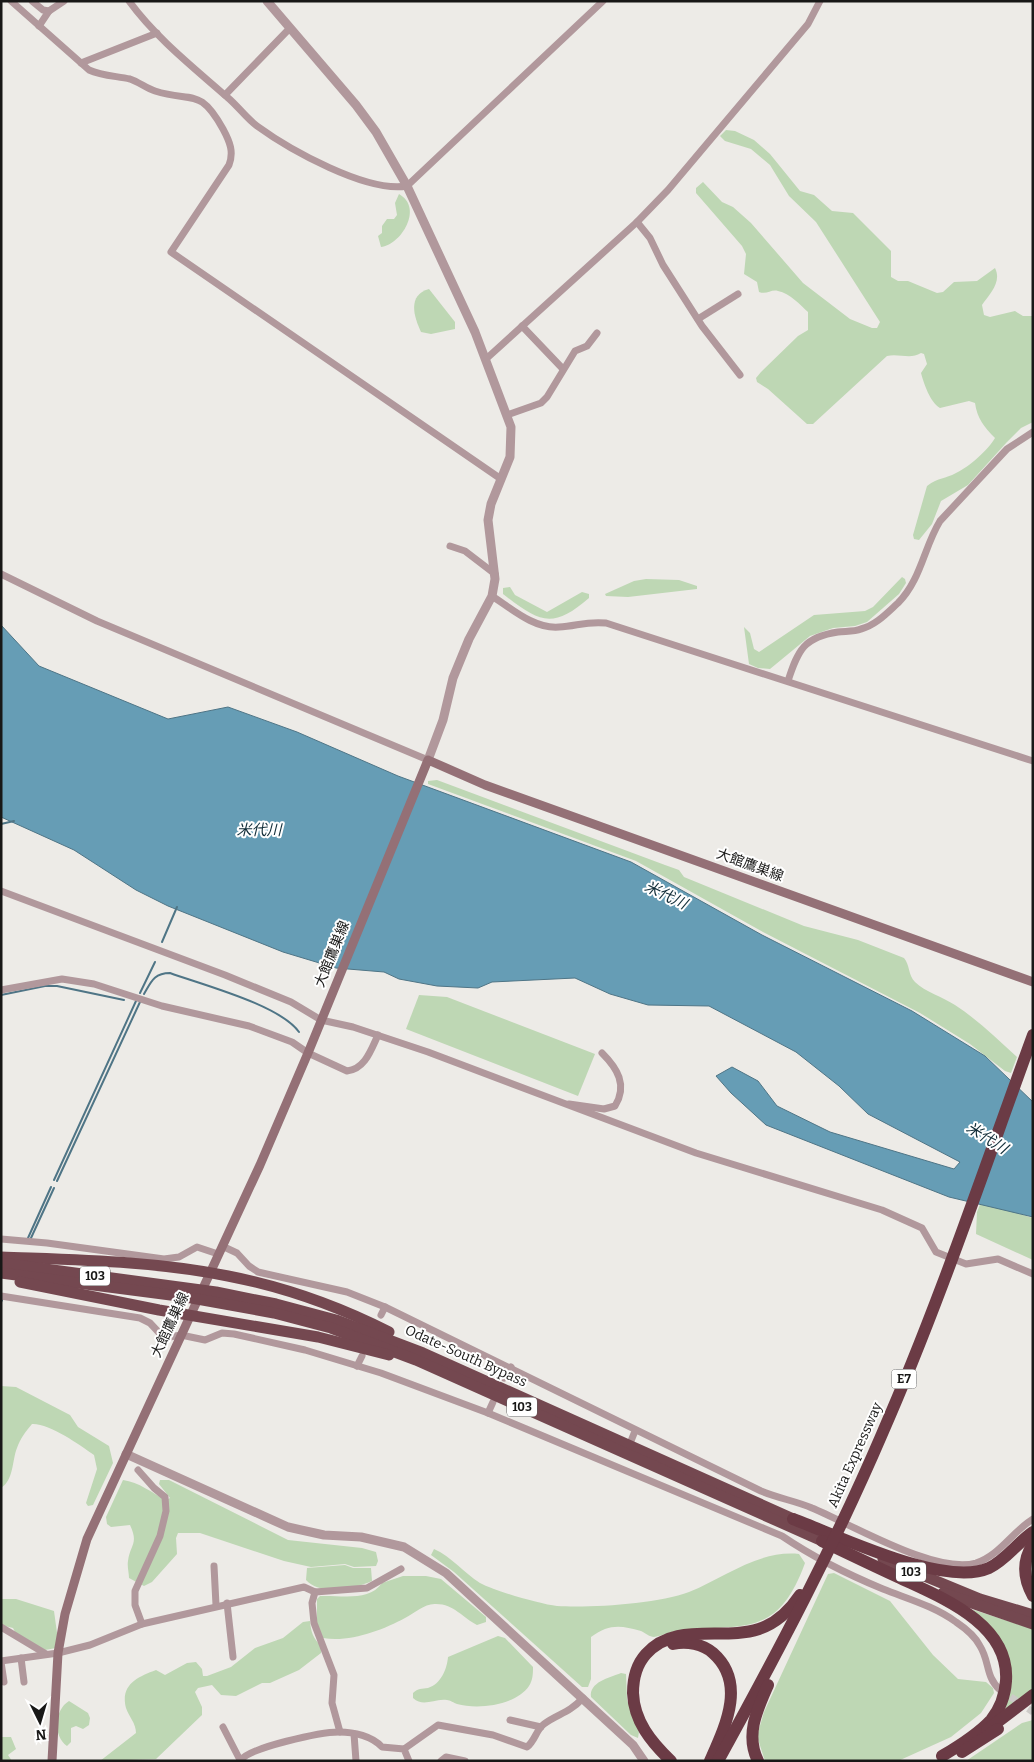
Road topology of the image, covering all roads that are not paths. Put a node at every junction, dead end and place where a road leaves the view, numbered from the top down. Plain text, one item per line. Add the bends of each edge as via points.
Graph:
1 (11, 1) edge
2 (32, 1) edge
3 (64, 1) edge
4 (129, 1) edge
5 (267, 1) edge
6 (603, 1) edge
7 (820, 1) edge
8 (49, 11) junction
9 (39, 26) junction
10 (290, 28) junction
11 (157, 33) junction
12 (81, 63) junction
13 (225, 95) junction
14 (407, 186) junction
15 (637, 222) junction
16 (738, 294) dead end
17 (698, 319) junction
18 (522, 326) junction
19 (597, 332) dead end
20 (486, 359) junction
21 (563, 369) junction
22 (740, 375) dead end
23 (507, 415) junction
24 (1033, 432) edge
25 (501, 479) junction
26 (450, 546) dead end
27 (1, 574) edge
28 (495, 574) junction
29 (492, 596) junction
30 (788, 681) junction
31 (428, 760) junction
32 (1033, 761) edge
33 (1, 891) edge
34 (1033, 982) edge
35 (1, 990) edge
36 (321, 1020) junction
37 (1033, 1035) edge
38 (378, 1036) junction
39 (308, 1053) junction
40 (602, 1053) dead end
41 (561, 1103) junction
42 (1, 1239) edge
43 (220, 1250) junction
44 (1, 1256) edge
45 (1, 1264) edge
46 (209, 1272) junction
47 (1, 1273) edge
48 (1033, 1274) edge
49 (1, 1278) edge
50 (187, 1292) junction
51 (1, 1296) edge
52 (385, 1307) junction
53 (381, 1315) dead end
54 (189, 1316) junction
55 (181, 1335) junction
56 (362, 1356) dead end
57 (358, 1366) junction
58 (511, 1367) junction
59 (504, 1378) dead end
60 (482, 1384) junction
61 (493, 1402) dead end
62 (488, 1413) junction
63 (635, 1430) junction
64 (631, 1441) dead end
65 (126, 1454) junction
66 (622, 1458) dead end
67 (618, 1466) junction
68 (138, 1470) dead end
69 (793, 1518) junction
70 (1033, 1519) edge
71 (1033, 1532) edge
72 (822, 1541) junction
73 (1033, 1544) edge
74 (214, 1566) dead end
75 (401, 1569) dead end
76 (816, 1570) junction
77 (315, 1592) junction
78 (807, 1594) junction
79 (1033, 1596) edge
80 (227, 1603) junction
81 (216, 1606) junction
82 (1033, 1616) edge
83 (142, 1624) junction
84 (1033, 1624) edge
85 (1, 1627) edge
86 (58, 1653) junction
87 (47, 1654) junction
88 (233, 1657) dead end
89 (22, 1658) junction
90 (1, 1662) edge
91 (4, 1682) dead end
92 (24, 1682) dead end
93 (1000, 1690) tunnel mouth
94 (1033, 1695) edge
95 (583, 1698) junction
96 (1033, 1701) edge
97 (1033, 1707) edge
98 (510, 1720) dead end
99 (223, 1727) dead end
100 (541, 1727) junction
101 (340, 1732) junction
102 (354, 1734) junction
103 (991, 1734) junction
104 (404, 1749) junction
105 (940, 1759) edge
106 (240, 1760) edge
107 (52, 1761) edge
108 (356, 1761) edge
109 (408, 1761) edge
110 (441, 1761) edge
111 (465, 1761) edge
112 (644, 1761) edge
113 (671, 1761) edge
114 (681, 1761) edge
115 (710, 1761) edge
116 (718, 1761) edge
117 (758, 1761) edge

1 - 9 street
2 - 8 street
3 - 8 street
4 - 11 street
5 - 10 street
6 - 14 street
7 - 15 street via 792,44
8 - 9 street
9 - 12 street
10 - 13 street
10 - 14 street via 356,104
11 - 12 street
11 - 13 street
12 - 25 street via 93,71 132,80 155,91 198,98 229,140 232,156 229,165 172,252
13 - 14 street via 256,125 294,150 376,184 395,188
14 - 20 street
15 - 17 street
15 - 18 street
16 - 17 street
17 - 22 street
18 - 20 street
18 - 21 street
19 - 21 street via 587,346 575,351
20 - 23 street
21 - 23 street via 541,403
23 - 25 street via 512,442
24 - 30 street via 1007,449 940,521 912,584 900,601 878,621 860,630 822,634 810,639 797,655
25 - 28 street via 488,520
26 - 28 street via 465,551
27 - 31 street via 97,621
28 - 29 street
29 - 30 street via 537,624 560,627 591,621 606,623
29 - 31 street via 456,672
30 - 32 street
31 - 34 main road, 大館鷹巣線 via 485,785
31 - 36 main road, 大館鷹巣線
33 - 36 street via 241,981 291,1002
35 - 39 street via 48,981 76,980 162,1006 249,1026 292,1042
36 - 38 street
36 - 39 main road, 大館鷹巣線
37 - 76 highway, Akita Expressway / E7 via 951,1261 883,1432
38 - 39 street via 365,1061 353,1070 340,1069
38 - 41 street
39 - 43 main road, 大館鷹巣線
40 - 41 street via 620,1074 621,1088 615,1106 604,1109
41 - 48 street via 696,1152 882,1210 922,1228 936,1252 966,1264 998,1259
42 - 43 street via 47,1242 164,1259 175,1258 196,1247
43 - 46 main road, 大館鷹巣線
43 - 52 street via 237,1253 258,1272 340,1290
44 - 46 highway
45 - 50 highway, Odate-South Bypass / 103
46 - 54 main road, 大館鷹巣線
46 - 60 highway via 282,1289 329,1305 373,1324
47 - 50 highway, Odate-South Bypass / 103
49 - 54 highway
50 - 60 highway, Odate-South Bypass / 103 via 276,1304 336,1320 392,1340
51 - 55 street via 140,1318 150,1323 164,1338
52 - 53 street
52 - 58 street
54 - 55 main road, 大館鷹巣線
54 - 60 highway via 343,1343
55 - 57 street via 199,1340 222,1333 234,1334
55 - 65 main road, 大館鷹巣線
56 - 57 street
57 - 62 street
58 - 59 street
58 - 63 street
60 - 69 highway, Odate-South Bypass / 103
60 - 72 highway, Odate-South Bypass / 103
61 - 62 street
62 - 67 street
63 - 64 street
63 - 70 street via 761,1491 810,1507 924,1558 940,1562 965,1564 989,1557
65 - 86 main road, 大館鷹巣線 via 101,1505 82,1555
65 - 95 street via 288,1528 371,1539 414,1552 446,1573
66 - 67 street
67 - 93 street via 782,1536 800,1548 882,1588 924,1603 956,1621 980,1646 990,1681
68 - 83 street via 166,1497 160,1536 135,1591 135,1605
69 - 71 highway via 923,1567 959,1574 997,1564
69 - 82 highway, Odate-South Bypass / 103 via 941,1584
72 - 84 highway, Odate-South Bypass / 103 via 954,1598
72 - 105 highway via 948,1602 980,1624 998,1646 1006,1678 1000,1704 983,1727
73 - 79 highway via 1024,1566 1026,1583
74 - 81 street
75 - 77 street via 367,1588
76 - 78 highway, Akita Expressway / E7
76 - 113 highway via 792,1606 770,1625 742,1633 678,1636 661,1642 644,1656 636,1670 633,1685 636,1710 647,1735
77 - 80 street via 304,1587
77 - 101 street via 312,1603 314,1623 334,1675 332,1703
78 - 116 highway, Akita Expressway / E7
78 - 117 highway via 754,1720 752,1744
80 - 81 street
80 - 88 street
81 - 83 street
83 - 86 street via 90,1645
85 - 87 street
86 - 87 street
86 - 107 main road, 大館鷹巣線
87 - 89 street
89 - 90 street
89 - 92 street
90 - 91 street
94 - 105 highway via 988,1730
95 - 100 street via 572,1710
95 - 112 street via 633,1745
96 - 103 highway
97 - 103 highway
98 - 100 street
99 - 106 street
100 - 104 street via 527,1747 493,1734 438,1726
101 - 102 street
101 - 106 street via 266,1746
102 - 104 street via 374,1739 382,1747
102 - 108 street
103 - 105 highway
104 - 109 street
110 - 111 street via 446,1757
114 - 115 highway via 650,1728 642,1708 640,1687 645,1669 655,1654 670,1645 687,1643 703,1647 716,1656 726,1670 731,1686 730,1711

